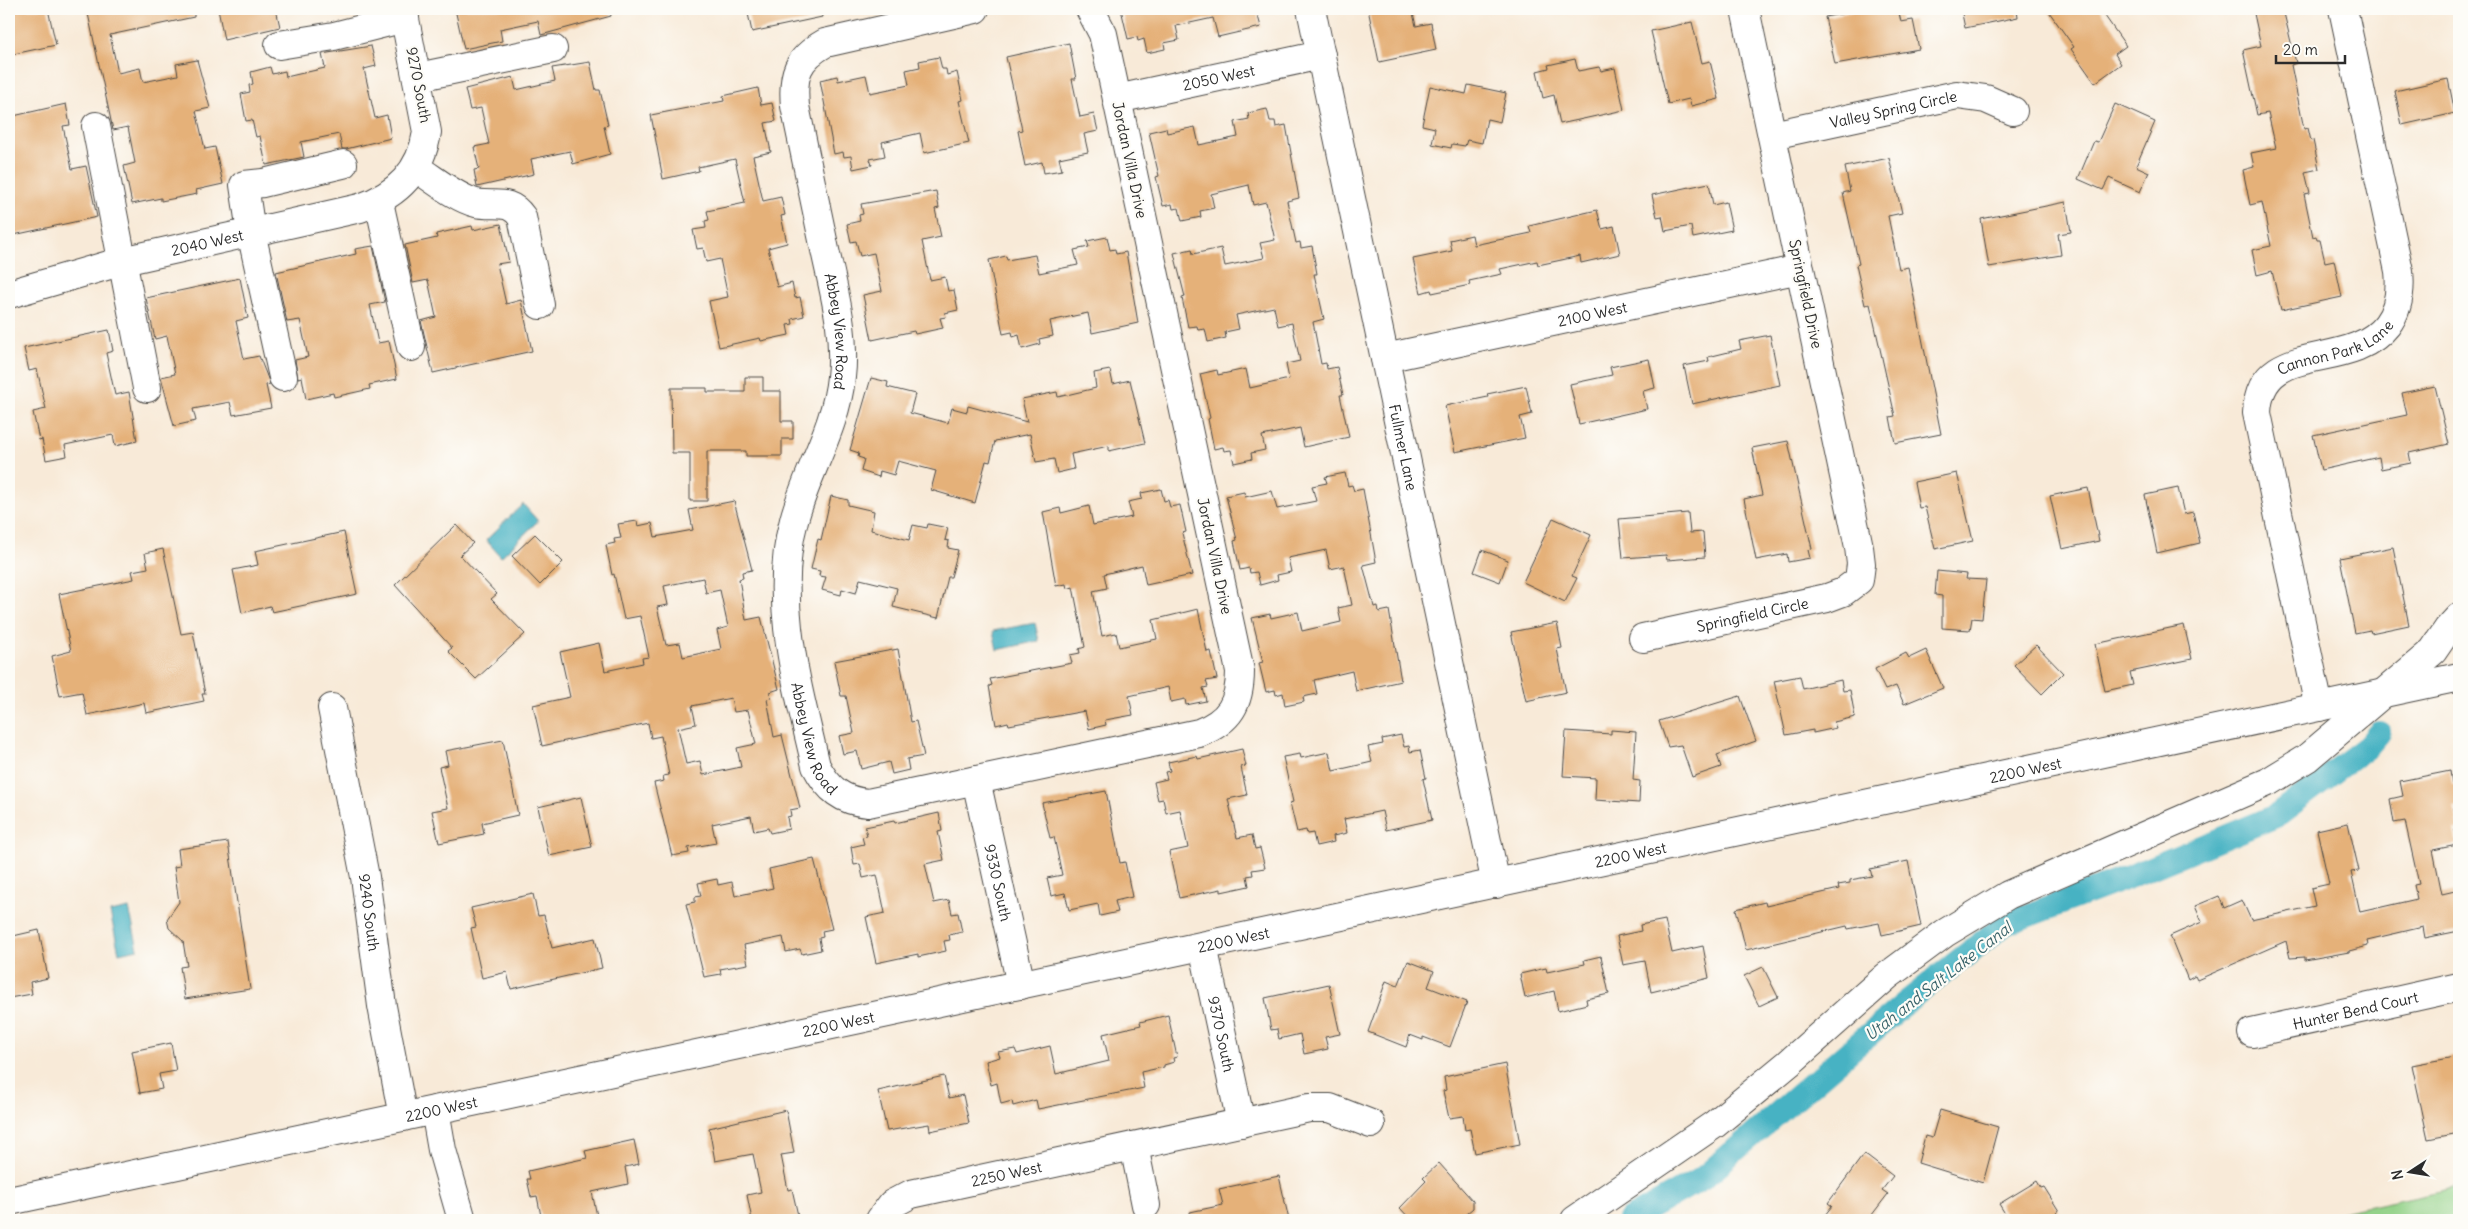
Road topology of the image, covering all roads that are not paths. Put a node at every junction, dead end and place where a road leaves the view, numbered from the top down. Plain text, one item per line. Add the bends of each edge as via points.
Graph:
1 (975, 9) edge
2 (1090, 9) edge
3 (1311, 9) edge
4 (1745, 9) edge
5 (2343, 9) edge
6 (404, 13) edge
7 (279, 45) dead end
8 (553, 49) dead end
9 (1321, 55) junction
10 (418, 77) junction
11 (1117, 99) junction
12 (2013, 111) dead end
13 (96, 126) dead end
14 (1772, 135) junction
15 (343, 164) dead end
16 (410, 176) junction
17 (380, 202) junction
18 (250, 232) junction
19 (123, 261) junction
20 (1800, 269) junction
21 (9, 294) edge
22 (540, 305) dead end
23 (411, 347) dead end
24 (1385, 358) junction
25 (283, 377) dead end
26 (147, 388) dead end
27 (1859, 580) joint
28 (2459, 617) edge
29 (1643, 638) dead end
30 (2459, 677) edge
31 (2383, 693) junction
32 (2319, 707) junction
33 (332, 708) dead end
34 (976, 780) junction
35 (844, 798) joint
36 (1496, 884) junction
37 (1203, 946) junction
38 (1021, 985) junction
39 (2459, 987) edge
40 (2252, 1034) dead end
41 (434, 1110) junction
42 (403, 1117) junction
43 (1241, 1123) junction
44 (1371, 1124) dead end
45 (1134, 1146) junction
46 (9, 1201) edge
47 (1146, 1205) dead end
48 (882, 1216) edge
49 (462, 1220) edge
50 (1575, 1220) edge

1 - 35 street, Abbey View Road via 826,43 812,50 795,75 795,106 840,317 843,350 838,397 831,423 793,522 786,571 786,602 789,637 816,766 824,782
2 - 11 street, Jordan Villa Drive via 1103,34
3 - 9 street, Fullmer Lane
4 - 14 street, Springfield Drive
5 - 32 street, Cannon Park Lane via 2398,271 2399,297 2390,321 2372,340 2349,351 2298,361 2279,369 2262,388 2257,403
6 - 7 street via 334,36
6 - 10 street, 9270 South
8 - 10 street
9 - 11 street, 2050 West
9 - 24 street, Fullmer Lane
10 - 16 street, 9270 South via 427,132 425,148
11 - 34 street, Jordan Villa Drive via 1238,662 1240,689 1226,718 1199,733
12 - 14 street, Valley Spring Circle via 1986,98 1957,96
13 - 19 street
14 - 20 street, Springfield Drive
15 - 18 street via 244,185
16 - 17 street, 2040 West
16 - 22 street via 476,203 508,205 516,209 522,217
17 - 18 street, 2040 West
17 - 23 street
18 - 19 street, 2040 West
18 - 25 street
19 - 21 street, 2040 West
19 - 26 street
20 - 24 street, 2100 West
20 - 27 street, Springfield Drive via 1859,546
24 - 36 street, Fullmer Lane
27 - 29 street, Springfield Circle via 1844,592 1826,598
28 - 31 street via 2433,651
30 - 31 street, 2200 West
31 - 32 street, 2200 West
31 - 50 street via 2307,758 2268,782 2008,895 1945,933 1887,976 1715,1124
32 - 36 street, 2200 West
33 - 42 street, 9240 South via 365,877 382,1006
34 - 35 street, Jordan Villa Drive via 868,803
34 - 38 street, 9330 South
36 - 37 street, 2200 West
37 - 38 street, 2200 West
37 - 43 street, 9370 South
38 - 41 street, 2200 West
39 - 40 street, Hunter Bend Court
41 - 42 street, 2200 West
41 - 49 street
42 - 46 street, 2200 West
43 - 44 street, 2250 West via 1319,1107 1340,1111
43 - 45 street, 2250 West
45 - 47 street
45 - 48 street, 2250 West via 911,1194 896,1201

